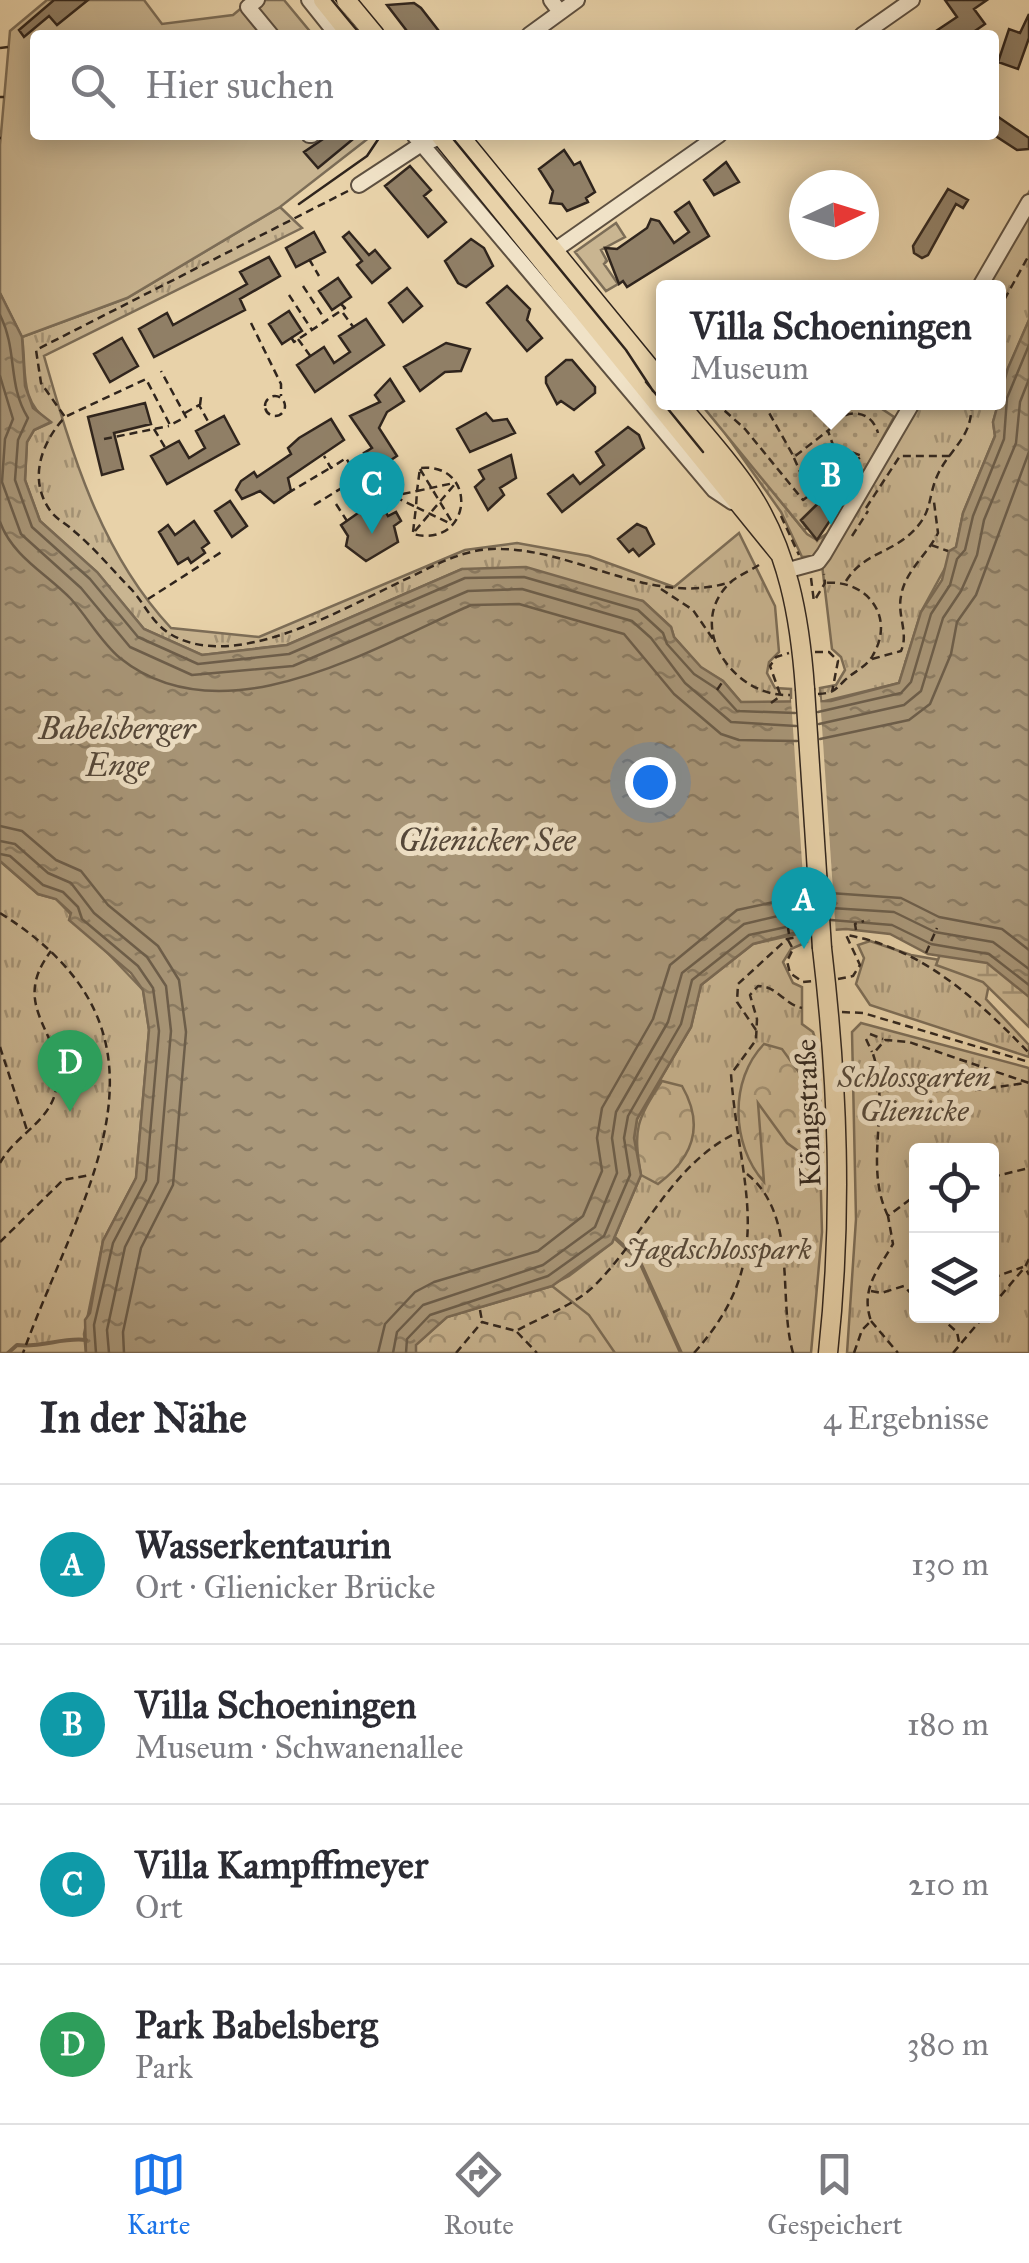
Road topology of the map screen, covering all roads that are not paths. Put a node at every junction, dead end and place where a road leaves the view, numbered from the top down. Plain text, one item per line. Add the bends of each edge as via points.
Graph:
1 (257, 0) edge
2 (309, 0) edge
3 (323, 0) edge
4 (346, 0) edge
5 (577, 0) edge
6 (912, 0) edge
7 (555, 6) edge
8 (267, 30) edge
9 (333, 30) edge
10 (348, 30) edge
11 (371, 30) edge
12 (533, 30) edge
13 (869, 30) edge
14 (414, 140) edge
15 (444, 140) edge
16 (713, 140) edge
17 (359, 185) road end
18 (1029, 202) edge
19 (547, 256) junction
20 (984, 280) edge
21 (550, 283) junction
22 (634, 348) junction
23 (656, 374) edge
24 (656, 395) edge
25 (656, 409) edge
26 (656, 410) edge
27 (669, 410) edge
28 (684, 410) edge
29 (908, 410) edge
30 (768, 528) junction
31 (796, 562) junction
32 (828, 1353) edge

1 - 8 street via 248,7
2 - 9 street
3 - 10 main road
4 - 11 main road
5 - 7 street
6 - 13 street
7 - 12 street
14 - 17 street
15 - 19 main road
15 - 19 main road
15 - 21 street
16 - 19 street
18 - 20 street
19 - 21 main road
19 - 22 main road
21 - 25 main road
22 - 23 main road
22 - 24 street
26 - 31 main road via 737,506
27 - 30 street
28 - 30 main road, Königstraße via 747,488
29 - 31 street
30 - 31 main road, Königstraße
31 - 32 main road, Königstraße, bridge via 809,651 806,693 840,1165

